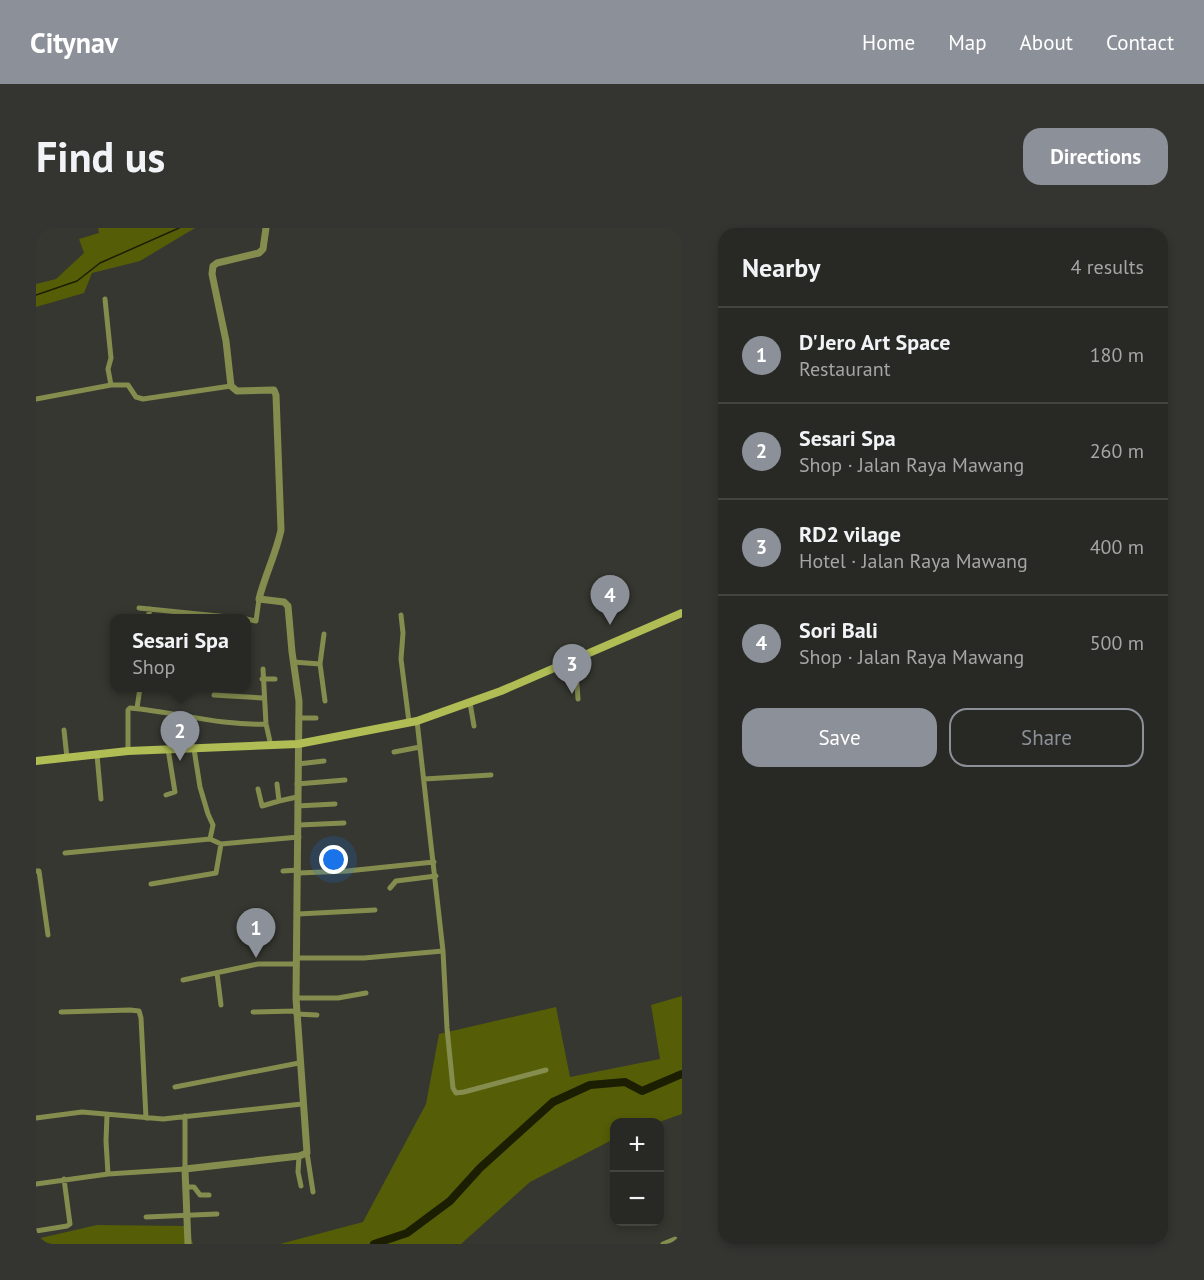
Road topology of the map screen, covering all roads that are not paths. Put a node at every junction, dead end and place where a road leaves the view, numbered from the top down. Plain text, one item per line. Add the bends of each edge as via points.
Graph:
1 (266, 228) edge
2 (105, 299) dead end
3 (111, 385) junction
4 (231, 386) junction
5 (36, 399) edge
6 (259, 599) junction
7 (139, 608) dead end
8 (150, 609) junction
9 (682, 613) edge
10 (149, 614) edge
11 (199, 614) edge
12 (401, 615) dead end
13 (251, 620) edge
14 (324, 634) dead end
15 (575, 658) junction
16 (293, 662) junction
17 (320, 664) junction
18 (263, 669) dead end
19 (262, 679) junction
20 (276, 679) dead end
21 (139, 692) edge
22 (214, 695) dead end
23 (263, 698) junction
24 (578, 699) dead end
25 (325, 701) dead end
26 (470, 703) junction
27 (137, 708) junction
28 (298, 718) junction
29 (316, 718) dead end
30 (413, 722) junction
31 (266, 724) junction
32 (474, 726) dead end
33 (64, 730) dead end
34 (298, 744) junction
35 (271, 746) junction
36 (420, 747) junction
37 (168, 749) junction
38 (194, 749) junction
39 (128, 752) junction
40 (394, 752) dead end
41 (98, 754) junction
42 (67, 758) junction
43 (324, 761) dead end
44 (36, 762) edge
45 (298, 764) junction
46 (491, 775) dead end
47 (424, 779) junction
48 (345, 780) dead end
49 (277, 784) dead end
50 (297, 784) junction
51 (258, 789) dead end
52 (166, 795) dead end
53 (297, 797) junction
54 (101, 798) dead end
55 (279, 801) junction
56 (335, 804) dead end
57 (297, 806) junction
58 (344, 823) dead end
59 (299, 825) junction
60 (299, 837) junction
61 (210, 839) junction
62 (221, 844) junction
63 (65, 853) dead end
64 (434, 862) junction
65 (36, 871) edge
66 (283, 871) dead end
67 (299, 872) junction
68 (436, 876) junction
69 (151, 884) dead end
70 (390, 888) dead end
71 (375, 910) dead end
72 (298, 914) junction
73 (48, 935) dead end
74 (443, 951) junction
75 (296, 961) junction
76 (217, 973) junction
77 (183, 980) dead end
78 (366, 993) dead end
79 (296, 998) junction
80 (221, 1005) dead end
81 (61, 1012) dead end
82 (253, 1012) dead end
83 (296, 1012) junction
84 (317, 1014) dead end
85 (299, 1063) junction
86 (546, 1070) dead end
87 (175, 1087) dead end
88 (302, 1104) junction
89 (107, 1115) junction
90 (185, 1116) junction
91 (36, 1118) edge
92 (146, 1118) junction
93 (307, 1153) junction
94 (299, 1156) junction
95 (185, 1169) junction
96 (108, 1174) junction
97 (64, 1179) junction
98 (36, 1184) edge
99 (301, 1186) dead end
100 (186, 1187) junction
101 (313, 1192) dead end
102 (209, 1195) dead end
103 (217, 1214) dead end
104 (146, 1217) dead end
105 (186, 1217) junction
106 (36, 1231) edge
107 (188, 1244) edge
108 (663, 1244) edge
109 (681, 1244) edge

1 - 4 street via 259,253 213,266
2 - 3 street
3 - 4 street via 128,385 136,397 143,399
3 - 5 street
4 - 6 street via 237,391 274,390 276,395 281,530
6 - 13 street via 256,621
6 - 16 street via 288,606
7 - 8 street
8 - 10 street
8 - 11 street
9 - 15 main road
12 - 30 street via 401,658
14 - 17 street
15 - 24 street
15 - 26 main road
16 - 17 street
16 - 28 street
17 - 25 street
18 - 19 street
19 - 20 street
19 - 23 street
21 - 27 street
22 - 23 street
23 - 31 street
26 - 30 main road
26 - 32 street
27 - 31 street via 211,721
27 - 39 street via 128,710
28 - 29 street
28 - 34 street
30 - 34 main road
30 - 36 street
31 - 35 street
33 - 42 street
34 - 35 main road
34 - 45 street
35 - 38 main road
36 - 40 street
36 - 47 street
37 - 38 main road
37 - 39 main road
37 - 52 street via 175,792
38 - 61 street via 207,814 213,825
39 - 41 main road
41 - 42 main road
41 - 54 street
42 - 44 main road
43 - 45 street
45 - 50 street
46 - 47 street
47 - 64 street
48 - 50 street
49 - 55 street
50 - 53 street
51 - 55 street via 262,806
53 - 55 street
53 - 57 street
56 - 57 street
57 - 59 street
58 - 59 street
59 - 60 street
60 - 62 street
60 - 67 street
61 - 62 street
61 - 63 street
62 - 69 street via 216,873
64 - 67 street
64 - 68 street
65 - 73 street
66 - 67 street
67 - 72 street
68 - 70 street via 396,881
68 - 74 street
71 - 72 street
72 - 75 street
74 - 75 street
74 - 86 street via 447,1028 456,1093
75 - 76 street
75 - 79 street
76 - 77 street
76 - 80 street
78 - 79 street
79 - 83 street
81 - 92 street via 139,1011
82 - 83 street
83 - 84 street
83 - 85 street
85 - 87 street
85 - 88 street
88 - 90 street
88 - 93 street
89 - 91 street via 82,1112
89 - 92 street
89 - 96 street
90 - 92 street
90 - 95 street
93 - 94 street
93 - 101 street
94 - 95 street
94 - 99 street
95 - 96 street
95 - 100 street
96 - 97 street
97 - 98 street
97 - 106 street via 70,1224
100 - 102 street
100 - 105 street
103 - 105 street
104 - 105 street
105 - 107 street
108 - 109 street via 676,1239

